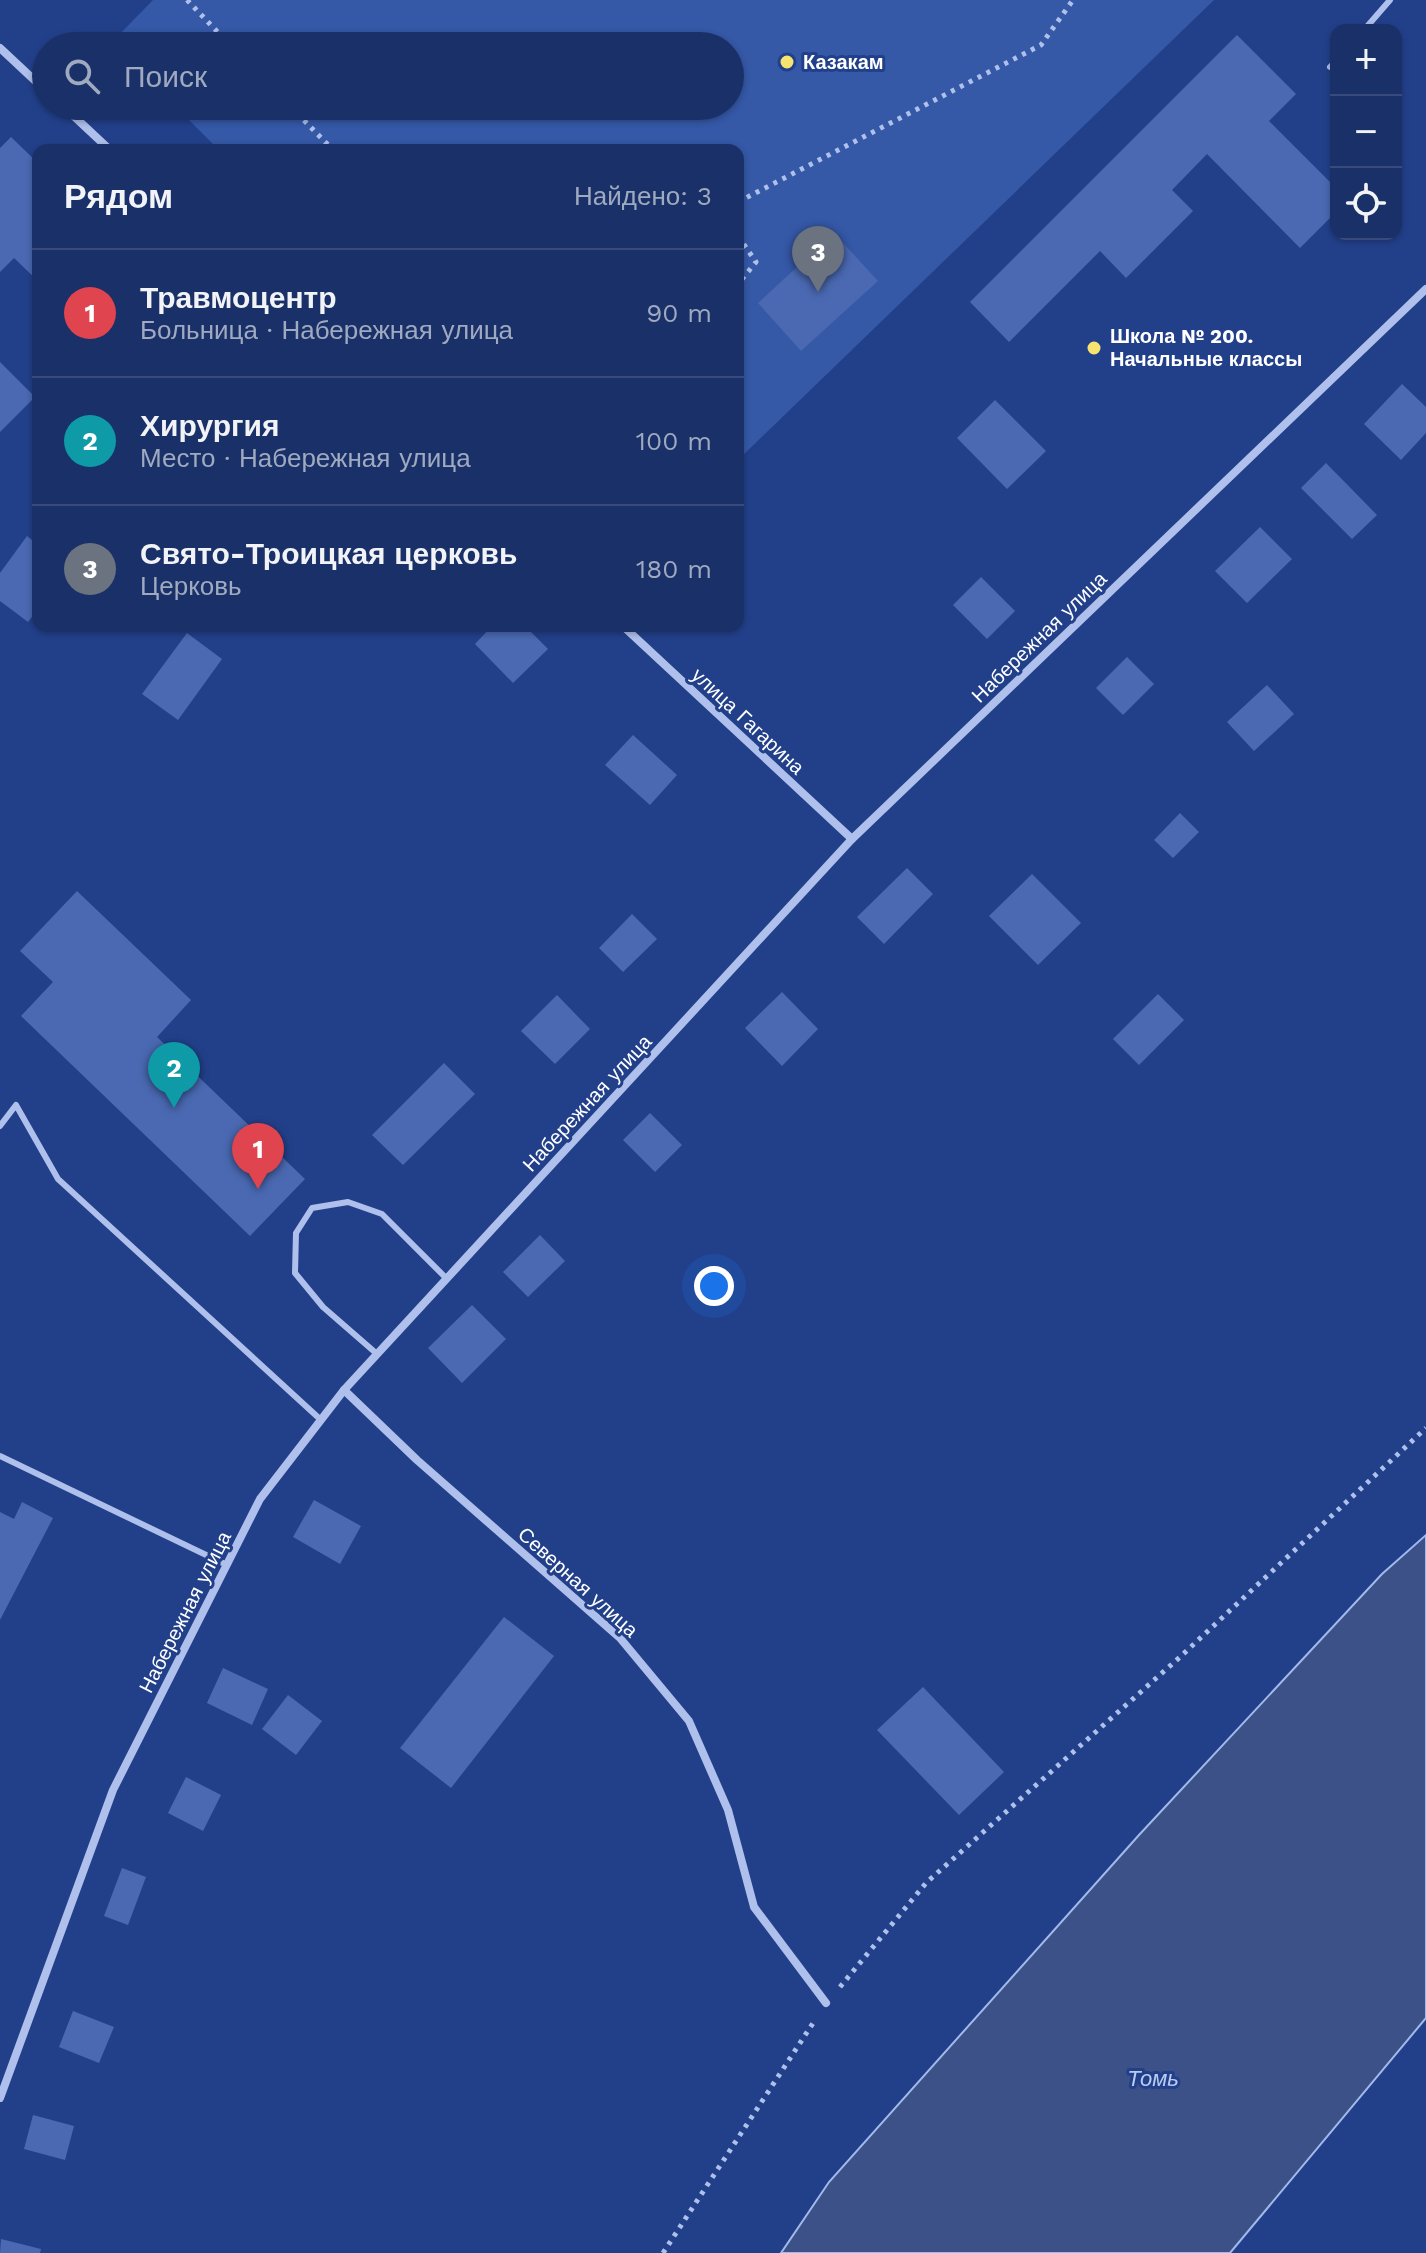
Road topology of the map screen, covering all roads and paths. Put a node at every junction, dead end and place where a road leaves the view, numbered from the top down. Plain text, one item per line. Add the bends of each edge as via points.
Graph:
1 (187, 0) edge
2 (1073, 0) edge
3 (1390, 0) edge
4 (1369, 24) edge
5 (218, 32) edge
6 (0, 48) edge
7 (32, 78) edge
8 (78, 120) edge
9 (304, 120) edge
10 (104, 144) edge
11 (327, 144) edge
12 (744, 199) edge
13 (744, 245) edge
14 (744, 277) edge
15 (1426, 289) edge
16 (629, 632) edge
17 (852, 839) junction
18 (0, 1126) edge
19 (447, 1279) junction
20 (377, 1354) junction
21 (344, 1390) junction
22 (321, 1420) junction
23 (1426, 1428) edge
24 (0, 1456) edge
25 (227, 1565) junction
26 (826, 2003) junction
27 (0, 2098) edge
28 (663, 2253) edge

1 - 5 path
2 - 12 path via 1041,45
3 - 4 lane
6 - 7 street
8 - 10 street
9 - 11 path
13 - 14 path via 756,262
15 - 17 street, Набережная улица
16 - 17 street, улица Гагарина
17 - 19 street, Набережная улица
18 - 22 lane via 16,1105 58,1179
19 - 20 street, Набережная улица
19 - 20 lane via 382,1214 348,1202 312,1208 296,1233 295,1273 323,1307
20 - 21 street, Набережная улица
21 - 22 street, Набережная улица
21 - 26 street, Северная улица via 620,1638 689,1721 728,1810 754,1907
22 - 25 street, Набережная улица via 260,1499
23 - 26 path via 926,1883
24 - 25 lane
25 - 27 street, Набережная улица via 113,1790
26 - 28 path

